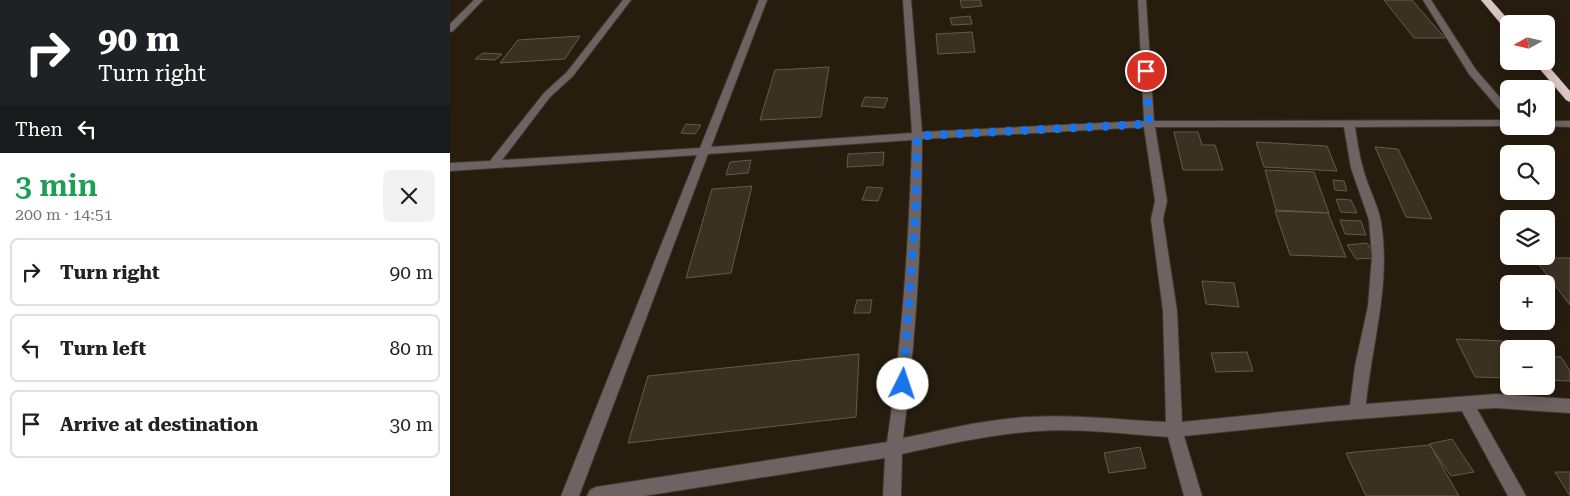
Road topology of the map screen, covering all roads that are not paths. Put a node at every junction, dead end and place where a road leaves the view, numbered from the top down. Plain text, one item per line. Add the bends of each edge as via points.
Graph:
1 (479, 0) edge
2 (627, 0) edge
3 (763, 0) edge
4 (907, 0) edge
5 (1142, 0) edge
6 (1427, 0) edge
7 (1486, 0) edge
8 (1500, 16) edge
9 (450, 29) edge
10 (1546, 70) edge
11 (1570, 98) edge
12 (1500, 104) edge
13 (1349, 123) junction
14 (1500, 123) edge
15 (1149, 124) junction
16 (1555, 124) edge
17 (1570, 124) edge
18 (917, 136) junction
19 (703, 151) junction
20 (493, 164) junction
21 (450, 167) edge
22 (1466, 404) junction
23 (1570, 406) edge
24 (1357, 412) junction
25 (1174, 430) junction
26 (894, 449) junction
27 (570, 496) edge
28 (596, 496) edge
29 (892, 496) edge
30 (1193, 496) edge
31 (1516, 496) edge

1 - 9 street
2 - 20 street via 570,74 547,95
3 - 19 street
4 - 18 street
5 - 15 street
6 - 12 street via 1472,72
7 - 8 highway
10 - 11 highway
13 - 14 street
13 - 15 street
13 - 24 street via 1357,168 1375,220 1378,256 1375,306 1362,366
15 - 18 street
15 - 25 street via 1161,201 1157,219 1170,310
16 - 17 street
18 - 19 street
18 - 26 street via 916,206 903,384
19 - 20 street
19 - 27 street
20 - 21 street
22 - 23 street via 1496,402
22 - 24 street
22 - 31 street
24 - 25 street
25 - 26 street via 1028,424 969,432
25 - 30 street
26 - 28 street
26 - 29 street

